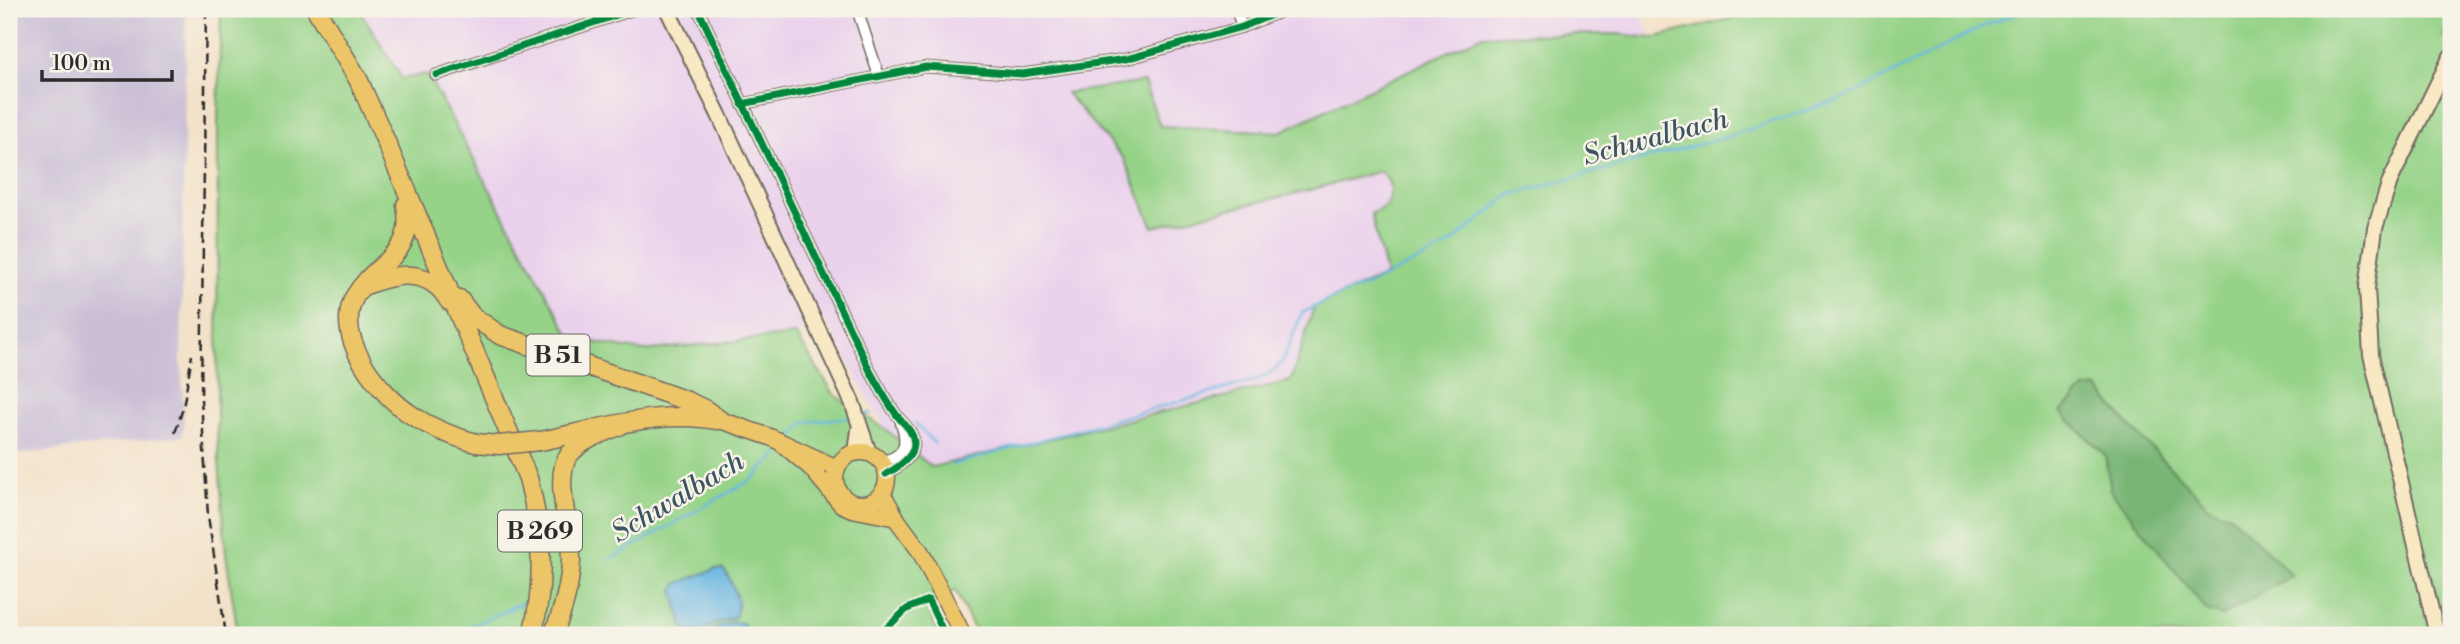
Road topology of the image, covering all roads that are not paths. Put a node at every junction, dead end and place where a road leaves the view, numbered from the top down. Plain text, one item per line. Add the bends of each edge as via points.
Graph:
1 (316, 9) edge
2 (635, 9) edge
3 (667, 9) edge
4 (698, 9) edge
5 (857, 9) edge
6 (1236, 9) edge
7 (1287, 9) edge
8 (1242, 27) junction
9 (2451, 56) edge
10 (436, 75) dead end
11 (879, 76) junction
12 (742, 104) junction
13 (392, 153) junction
14 (431, 247) junction
15 (363, 286) junction
16 (465, 328) junction
17 (720, 420) junction
18 (621, 425) junction
19 (795, 451) junction
20 (873, 460) junction
21 (837, 468) junction
22 (876, 497) junction
23 (895, 519) junction
24 (531, 635) edge
25 (554, 635) edge
26 (963, 635) edge
27 (2437, 635) edge

1 - 13 highway, B 51 via 358,79
2 - 10 street
3 - 20 main road via 852,402
4 - 12 street
5 - 11 street
6 - 8 street
7 - 8 street
8 - 11 street via 1126,59 1022,74 926,67
9 - 27 main road via 2390,181 2375,228 2367,288 2371,355
11 - 12 street
12 - 20 street via 870,371 912,435 913,448 905,462
13 - 14 highway, B 51
13 - 15 highway, B 51 via 410,223 397,253
14 - 16 highway, B 51
14 - 17 highway, B 51 via 465,309 482,325 687,401
15 - 16 highway via 395,275 413,275 447,296
15 - 18 highway, B 51, bridge via 349,312 355,349 376,382 410,415 433,428 476,443 499,445
16 - 24 highway, B 269 via 521,458 538,517 541,583
17 - 18 highway, B 51 via 674,416
17 - 19 main road, B 51
18 - 25 highway, B 269 via 578,446 563,469 571,561
19 - 21 main road, B 51
19 - 23 main road, B 51 via 841,504
20 - 21 main road via 848,456
20 - 22 main road via 885,487
21 - 22 main road via 840,493 854,503
22 - 23 main road
23 - 26 main road via 920,551

